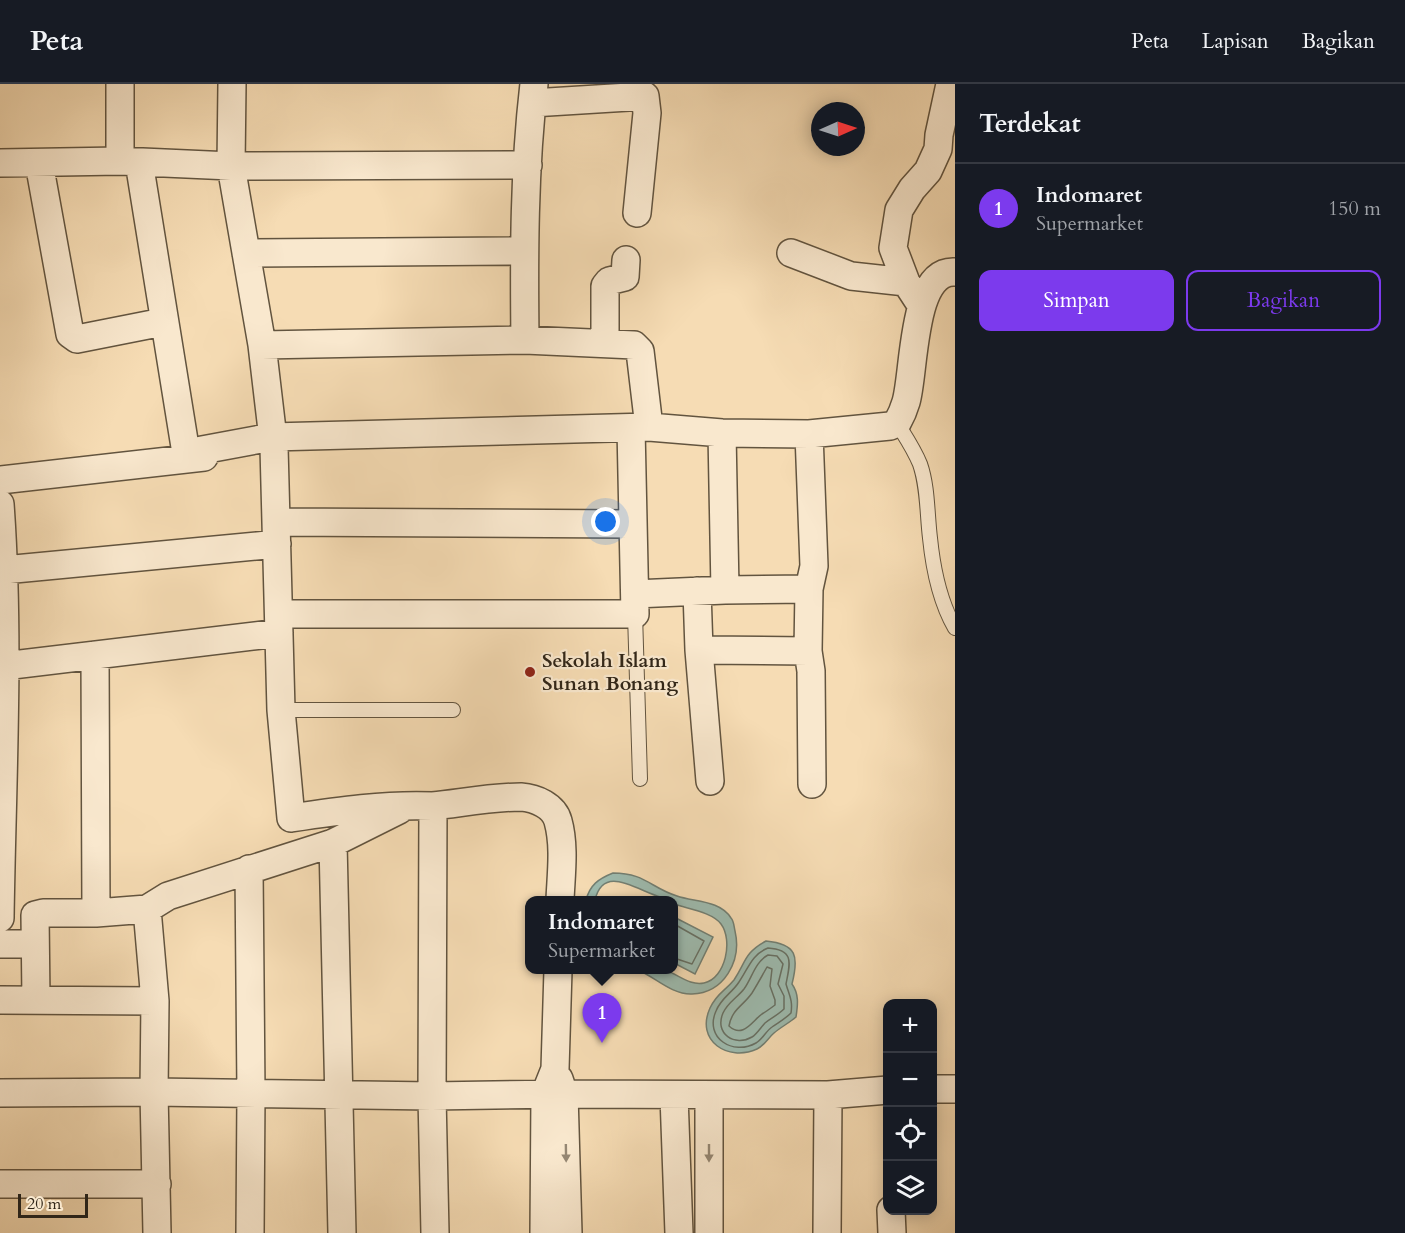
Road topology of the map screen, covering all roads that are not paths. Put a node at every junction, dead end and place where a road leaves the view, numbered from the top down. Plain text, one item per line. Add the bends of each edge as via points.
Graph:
1 (120, 84) edge
2 (232, 84) edge
3 (950, 84) edge
4 (533, 93) edge
5 (130, 161) junction
6 (0, 163) edge
7 (39, 163) junction
8 (528, 165) junction
9 (231, 166) junction
10 (637, 213) dead end
11 (524, 251) junction
12 (246, 253) junction
13 (791, 253) dead end
14 (626, 260) dead end
15 (955, 272) edge
16 (906, 282) junction
17 (921, 305) junction
18 (163, 322) junction
19 (525, 340) junction
20 (604, 343) junction
21 (262, 345) junction
22 (897, 423) junction
23 (640, 428) junction
24 (722, 433) junction
25 (809, 434) junction
26 (273, 442) junction
27 (0, 480) edge
28 (0, 515) edge
29 (632, 524) junction
30 (277, 533) junction
31 (4, 570) junction
32 (809, 589) junction
33 (725, 590) junction
34 (697, 591) junction
35 (635, 604) junction
36 (2, 617) edge
37 (279, 624) junction
38 (955, 628) edge
39 (699, 650) junction
40 (808, 651) junction
41 (94, 655) junction
42 (4, 666) junction
43 (281, 710) junction
44 (453, 710) dead end
45 (640, 779) dead end
46 (710, 781) dead end
47 (812, 784) dead end
48 (420, 805) junction
49 (291, 818) junction
50 (333, 843) junction
51 (303, 853) junction
52 (249, 869) junction
53 (560, 896) edge
54 (147, 909) junction
55 (96, 913) junction
56 (0, 918) edge
57 (0, 944) edge
58 (35, 944) junction
59 (558, 974) edge
60 (0, 1000) edge
61 (36, 1000) junction
62 (155, 1001) junction
63 (937, 1089) edge
64 (955, 1089) edge
65 (883, 1090) edge
66 (154, 1092) junction
67 (0, 1093) edge
68 (251, 1093) junction
69 (340, 1094) junction
70 (555, 1094) junction
71 (709, 1095) junction
72 (828, 1095) junction
73 (432, 1096) junction
74 (674, 1096) junction
75 (0, 1184) edge
76 (157, 1184) junction
77 (891, 1215) edge
78 (555, 1227) edge
79 (157, 1233) edge
80 (250, 1233) edge
81 (342, 1233) edge
82 (435, 1233) edge
83 (679, 1233) edge
84 (709, 1233) edge
85 (827, 1233) edge
86 (892, 1233) edge

1 - 5 street
2 - 9 street
3 - 16 street via 938,149 928,171 899,210 893,248
4 - 8 street
4 - 10 street via 645,96 647,113
5 - 7 street
5 - 9 street
5 - 18 street
6 - 7 street
7 - 18 street via 70,334 77,339
8 - 9 street
8 - 11 street
9 - 12 street
11 - 12 street
11 - 19 street
12 - 21 street
13 - 16 street via 852,276
14 - 20 street via 625,277 605,286
15 - 17 street via 942,274 929,286
16 - 17 street
17 - 22 street via 907,401
18 - 26 street via 186,453
19 - 20 street
19 - 21 street
20 - 23 street via 634,345 640,351
21 - 26 street
22 - 25 street
22 - 38 lane via 920,465 937,574
23 - 24 street
23 - 26 street
23 - 29 street
24 - 25 street
24 - 33 street
25 - 32 street via 814,566
26 - 27 street
26 - 30 street
28 - 31 street
29 - 30 street
29 - 35 street
30 - 31 street
30 - 37 street
31 - 36 street
32 - 33 street
32 - 40 street
33 - 34 street
34 - 35 street
34 - 39 street
35 - 37 street
35 - 45 lane
36 - 42 street
37 - 41 street
37 - 43 street
39 - 40 street
39 - 46 street
40 - 47 street
41 - 42 street
41 - 55 street
42 - 56 street
43 - 44 lane
43 - 49 street
48 - 49 street via 358,808
48 - 50 street
48 - 53 street via 523,797 551,807 558,819 562,848
48 - 73 street
49 - 51 street
50 - 51 street
50 - 69 street
51 - 52 street
52 - 54 street via 168,896
52 - 68 street
54 - 55 street
54 - 62 street
55 - 58 street via 38,913 34,919
57 - 58 street
58 - 61 street
59 - 70 street
60 - 61 street
61 - 62 street
62 - 66 street
63 - 64 street
65 - 72 street
66 - 67 street
66 - 68 street
66 - 76 street
68 - 69 street
68 - 80 street
69 - 73 street
69 - 81 street
70 - 73 street
70 - 74 street
70 - 78 street
71 - 72 street
71 - 74 street
71 -> 84 street
72 - 85 street
73 - 82 street
74 - 83 street
75 - 76 street
76 - 79 street
77 - 86 street

